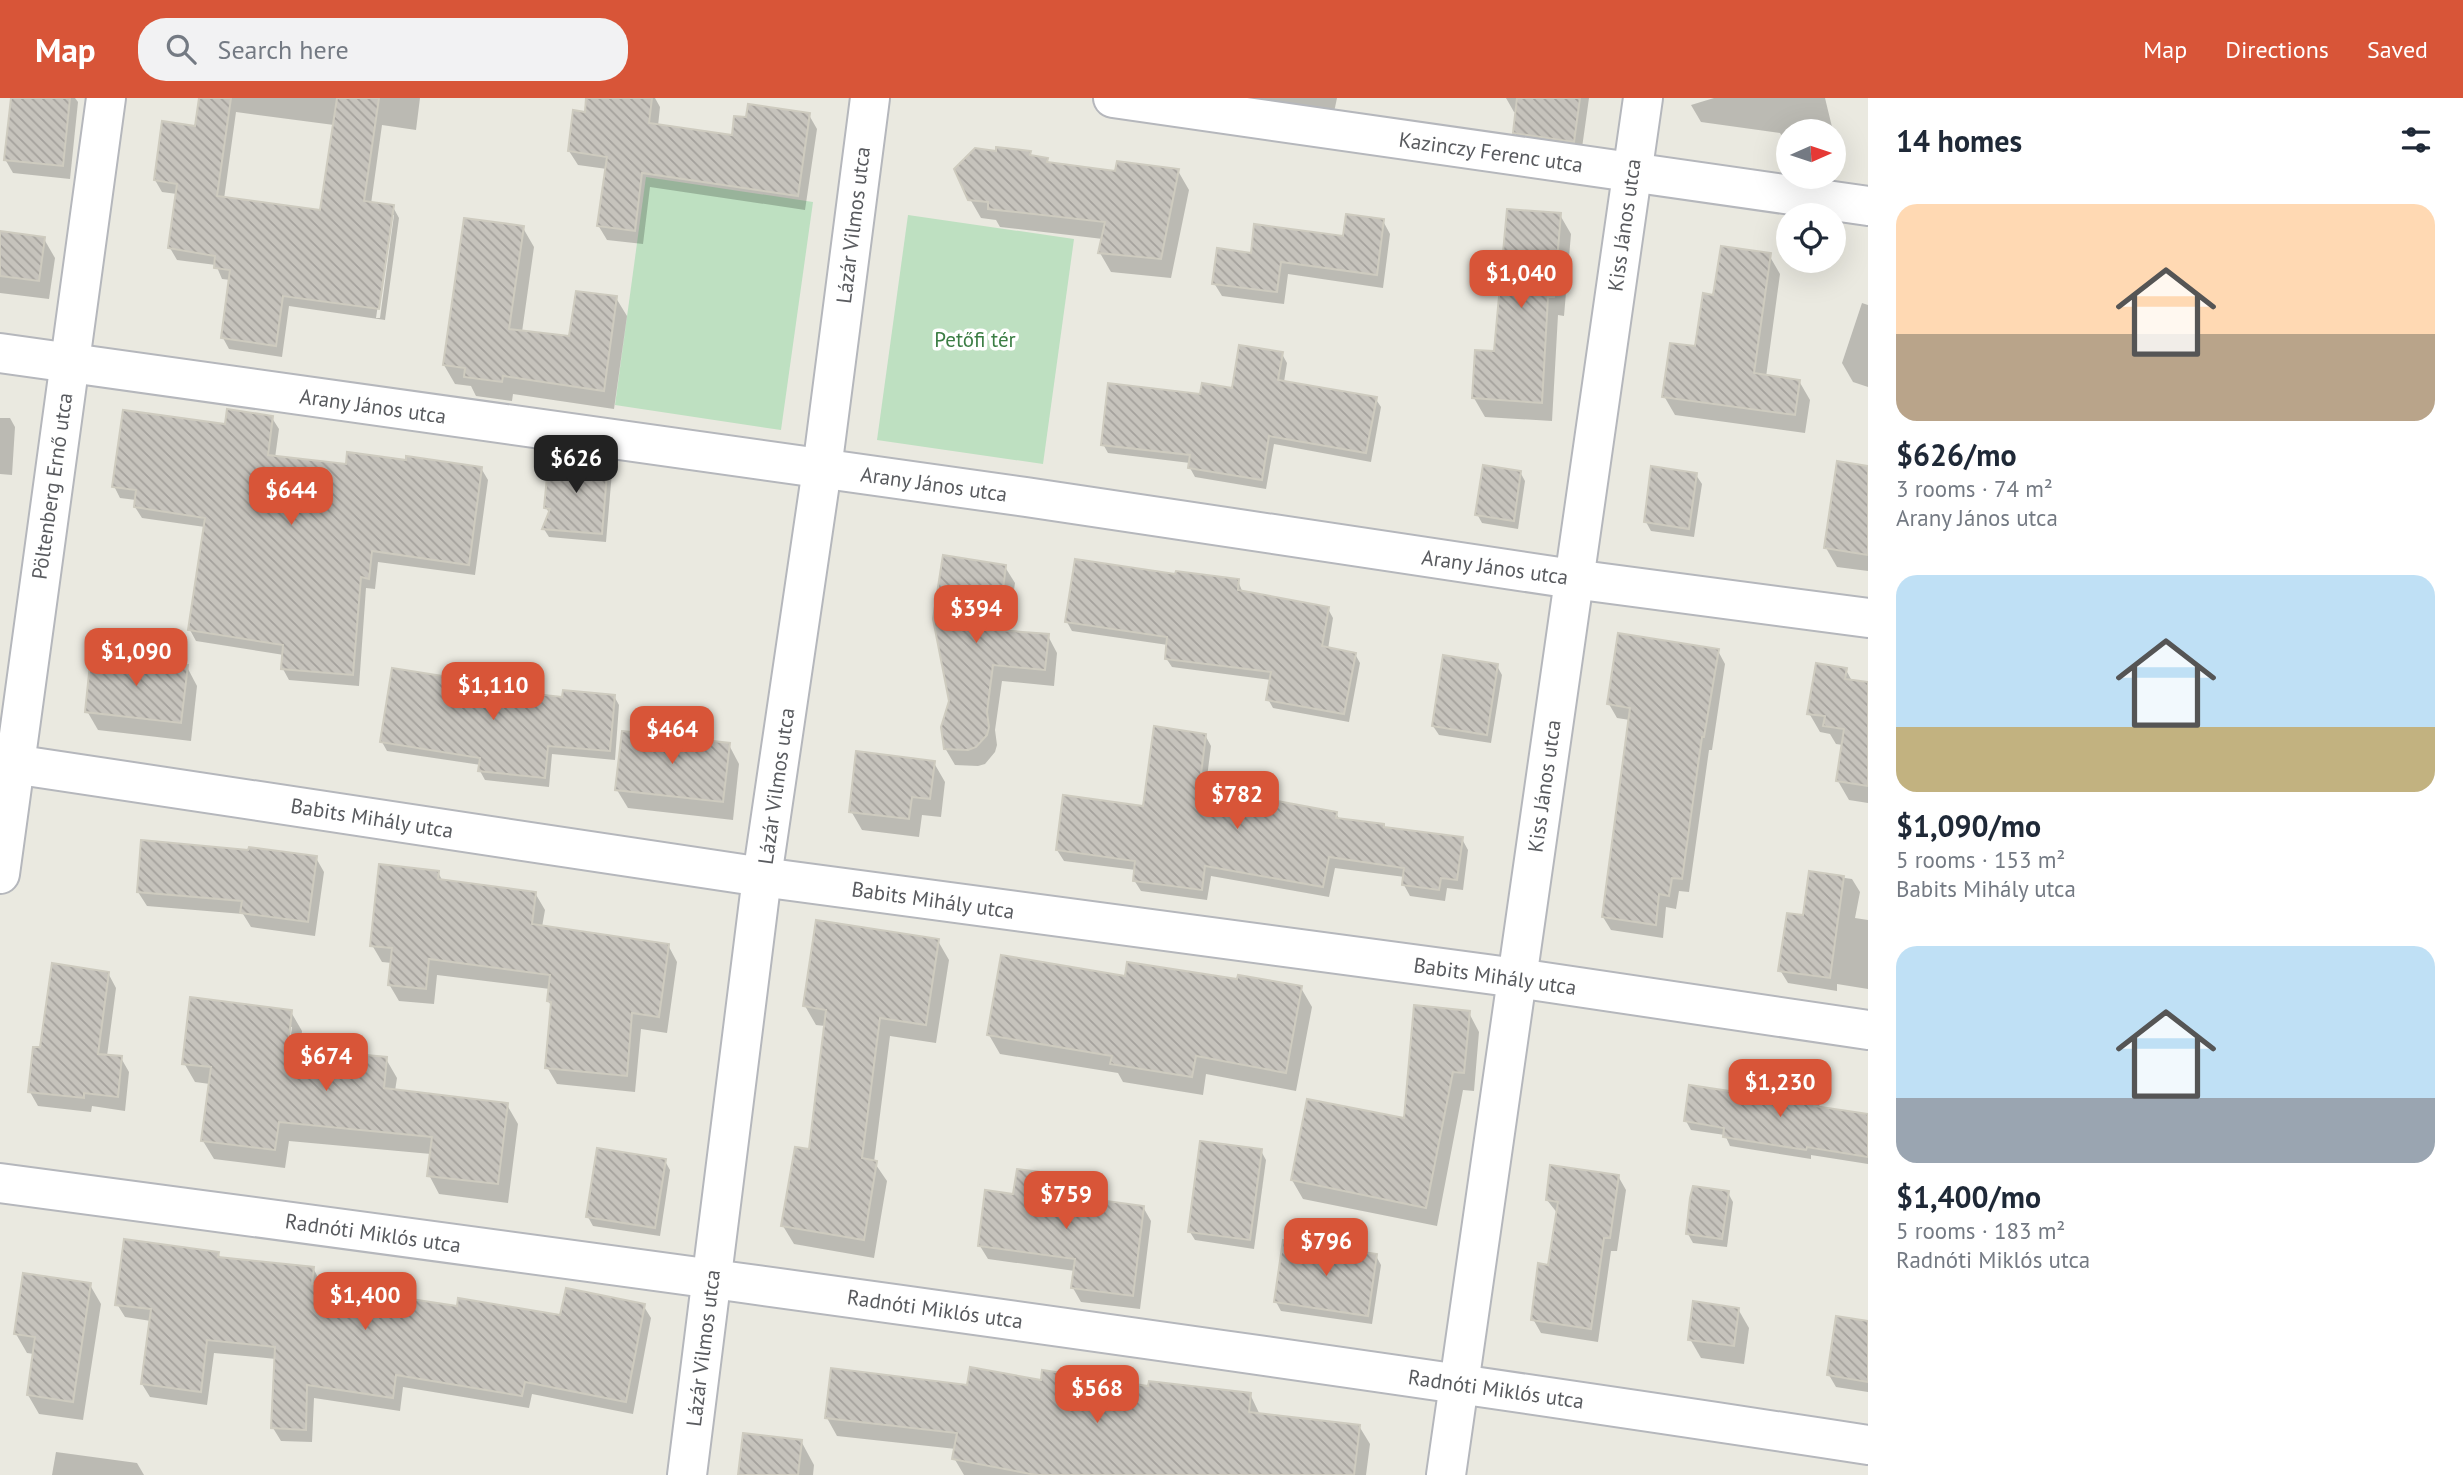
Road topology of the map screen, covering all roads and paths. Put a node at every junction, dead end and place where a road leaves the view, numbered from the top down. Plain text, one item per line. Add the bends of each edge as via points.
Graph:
1 (106, 98) edge
2 (870, 98) edge
3 (1113, 98) edge
4 (1643, 98) edge
5 (1632, 172) junction
6 (1868, 206) edge
7 (0, 353) edge
8 (69, 363) junction
9 (822, 468) junction
10 (1573, 579) junction
11 (1868, 618) edge
12 (7, 763) edge
13 (0, 874) edge
14 (762, 877) junction
15 (1517, 978) junction
16 (1868, 1030) edge
17 (0, 1183) edge
18 (711, 1278) junction
19 (1459, 1383) junction
20 (1868, 1445) edge
21 (687, 1475) edge
22 (1446, 1475) edge

1 - 8 street, Pöltenberg Ernő utca
2 - 9 street, Lázár Vilmos utca
3 - 5 street, Kazinczy Ferenc utca
4 - 5 street, Kiss János utca
5 - 6 street, Kazinczy Ferenc utca
5 - 10 street, Kiss János utca
7 - 8 street, Arany János utca
8 - 9 street, Arany János utca
8 - 12 street, Pöltenberg Ernő utca
9 - 10 street, Arany János utca
9 - 14 street, Lázár Vilmos utca
10 - 11 street, Arany János utca
10 - 15 street, Kiss János utca
12 - 13 street, Pöltenberg Ernő utca
12 - 14 street, Babits Mihály utca
14 - 15 street, Babits Mihály utca
14 - 18 street, Lázár Vilmos utca
15 - 16 street, Babits Mihály utca
15 - 19 street, Kiss János utca
17 - 18 street, Radnóti Miklós utca
18 - 19 street, Radnóti Miklós utca
18 - 21 street, Lázár Vilmos utca
19 - 20 street, Radnóti Miklós utca
19 - 22 street, Kiss János utca

